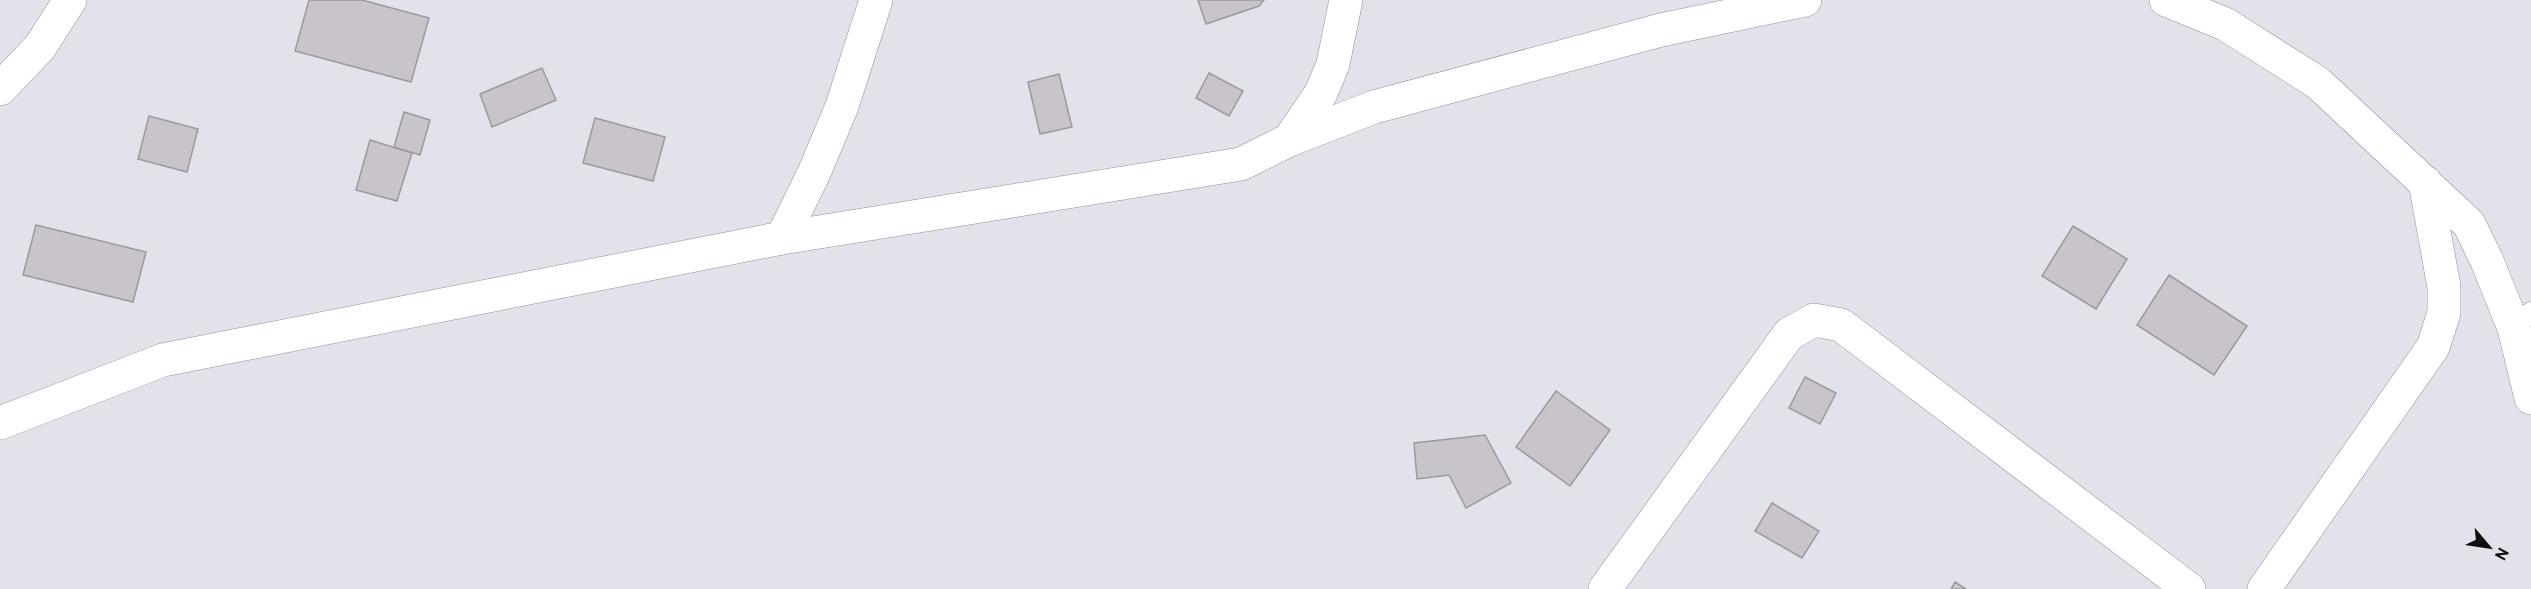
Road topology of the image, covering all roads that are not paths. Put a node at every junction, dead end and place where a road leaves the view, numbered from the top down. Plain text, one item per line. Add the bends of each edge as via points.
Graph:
1 (70, 0) edge
2 (876, 0) edge
3 (1346, 0) edge
4 (1805, 0) edge
5 (2166, 0) edge
6 (0, 89) edge
7 (1289, 140) junction
8 (2425, 182) junction
9 (782, 238) junction
10 (2523, 320) edge
11 (2531, 398) edge
12 (0, 423) edge
13 (1605, 589) edge
14 (2189, 589) edge
15 (2264, 589) edge

1 - 6 street via 40,47
2 - 9 street via 842,106
3 - 7 street via 1329,74 1321,93
4 - 7 street via 1661,30 1374,107
5 - 8 street via 2225,24 2319,84
7 - 9 street via 1241,164
8 - 10 street via 2469,224
8 - 15 street via 2444,287 2444,313 2433,347
9 - 12 street via 163,360
10 - 11 street
13 - 14 street via 1789,334 1814,320 1841,325

